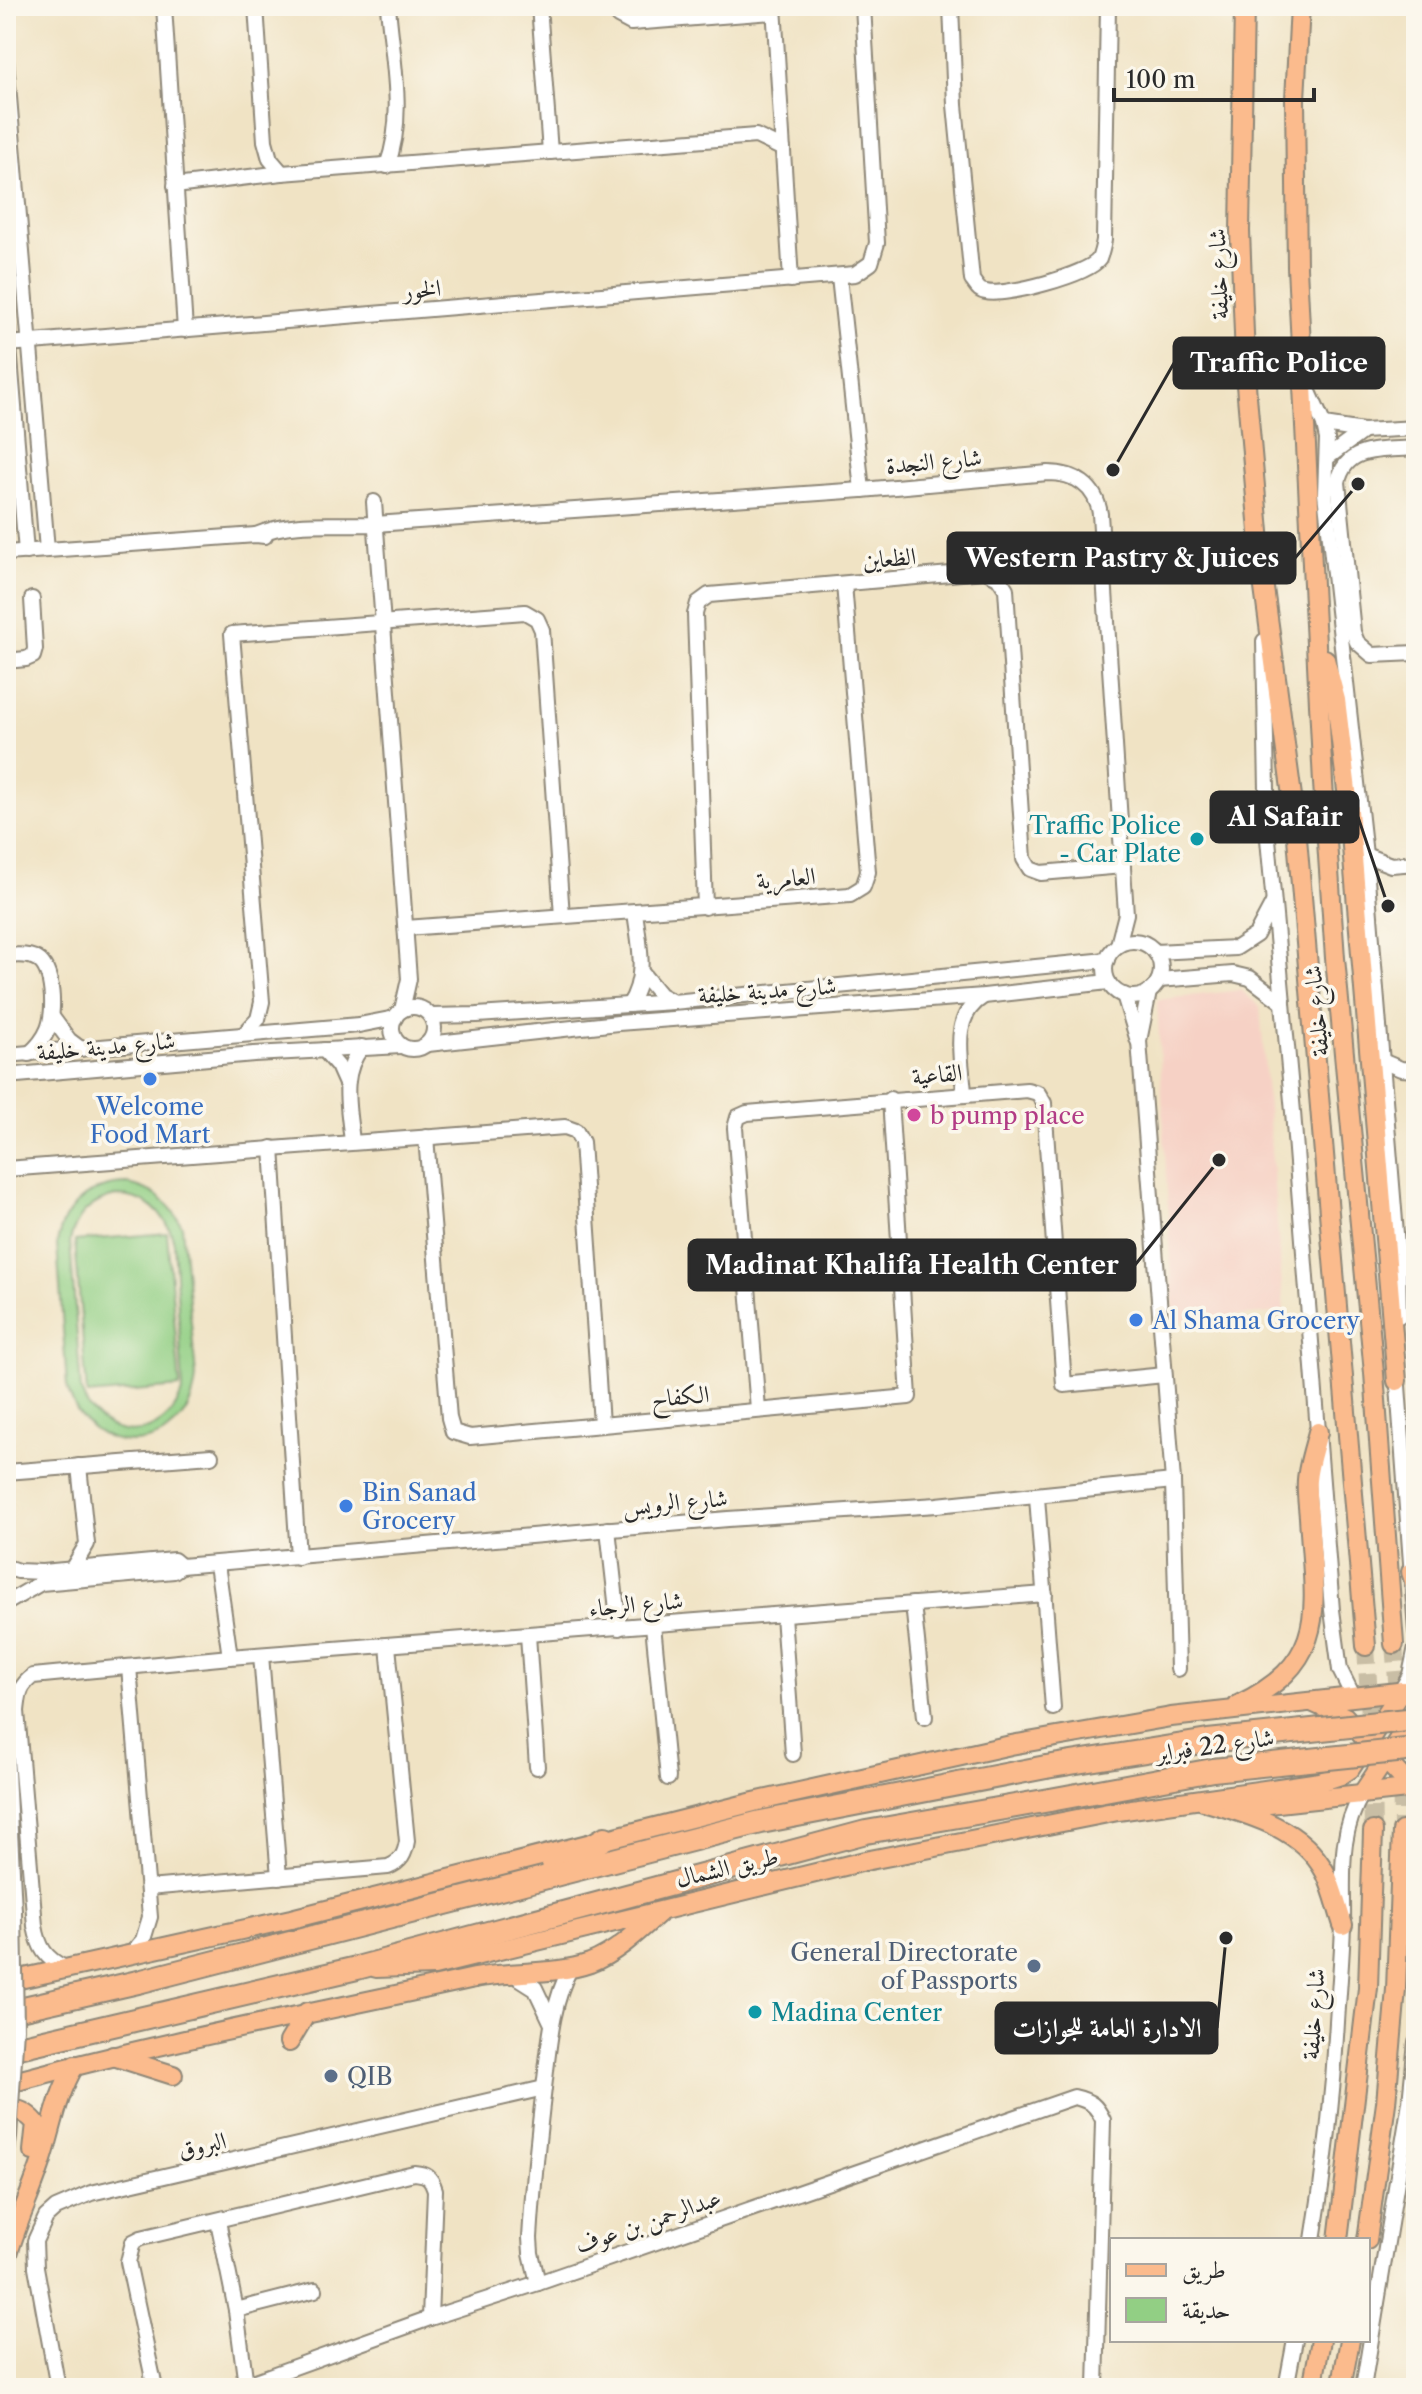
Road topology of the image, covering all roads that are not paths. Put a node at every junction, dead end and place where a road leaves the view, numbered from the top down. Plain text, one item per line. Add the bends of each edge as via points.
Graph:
1 (164, 6) edge
2 (256, 6) edge
3 (388, 6) edge
4 (539, 6) edge
5 (614, 6) edge
6 (863, 6) edge
7 (951, 6) edge
8 (1108, 6) edge
9 (1244, 6) edge
10 (1300, 6) edge
11 (774, 9) edge
12 (6, 61) edge
13 (780, 116) junction
14 (756, 136) junction
15 (783, 149) junction
16 (550, 152) junction
17 (387, 166) junction
18 (282, 173) junction
19 (175, 186) junction
20 (839, 277) junction
21 (791, 280) junction
22 (6, 310) edge
23 (185, 330) junction
24 (30, 343) junction
25 (8, 344) junction
26 (1301, 372) junction
27 (1324, 425) junction
28 (1416, 428) edge
29 (1363, 431) junction
30 (37, 440) junction
31 (11, 441) edge
32 (1416, 448) edge
33 (1328, 457) junction
34 (862, 490) junction
35 (374, 502) dead end
36 (375, 524) junction
37 (47, 550) junction
38 (26, 552) junction
39 (6, 553) edge
40 (844, 584) junction
41 (1264, 588) junction
42 (32, 599) dead end
43 (1316, 621) junction
44 (384, 624) junction
45 (1416, 653) edge
46 (6, 661) edge
47 (1365, 855) junction
48 (1416, 863) edge
49 (1391, 865) junction
50 (1123, 866) junction
51 (1368, 886) junction
52 (1273, 903) junction
53 (705, 907) junction
54 (635, 912) junction
55 (1126, 914) junction
56 (562, 916) junction
57 (406, 928) junction
58 (1118, 945) junction
59 (1150, 947) junction
60 (6, 956) edge
61 (1107, 960) junction
62 (641, 972) junction
63 (409, 979) junction
64 (1159, 980) junction
65 (1108, 982) junction
66 (1149, 992) junction
67 (1124, 995) junction
68 (984, 996) junction
69 (931, 1000) junction
70 (262, 1002) junction
71 (673, 1002) junction
72 (1283, 1003) junction
73 (629, 1005) junction
74 (427, 1013) junction
75 (398, 1014) junction
76 (52, 1017) junction
77 (961, 1026) junction
78 (285, 1029) junction
79 (245, 1033) junction
80 (1139, 1041) junction
81 (428, 1044) junction
82 (401, 1046) junction
83 (362, 1047) junction
84 (81, 1049) junction
85 (324, 1050) junction
86 (29, 1054) junction
87 (6, 1055) edge
88 (1382, 1061) junction
89 (1413, 1070) edge
90 (6, 1076) edge
91 (347, 1085) junction
92 (1384, 1092) junction
93 (964, 1093) junction
94 (890, 1099) junction
95 (426, 1137) junction
96 (352, 1142) junction
97 (272, 1148) junction
98 (6, 1169) edge
99 (1416, 1255) edge
100 (1398, 1258) junction
101 (1164, 1375) junction
102 (1397, 1381) junction
103 (758, 1409) junction
104 (601, 1424) junction
105 (1318, 1432) junction
106 (211, 1456) dead end
107 (79, 1466) junction
108 (6, 1472) edge
109 (1173, 1481) junction
110 (1037, 1497) junction
111 (608, 1529) junction
112 (87, 1544) junction
113 (298, 1557) junction
114 (217, 1564) junction
115 (109, 1566) junction
116 (181, 1566) junction
117 (6, 1568) edge
118 (72, 1569) junction
119 (1414, 1580) edge
120 (1045, 1594) junction
121 (8, 1603) edge
122 (913, 1604) junction
123 (783, 1615) junction
124 (653, 1625) junction
125 (619, 1628) junction
126 (1416, 1631) edge
127 (528, 1635) junction
128 (1394, 1644) tunnel mouth
129 (388, 1646) junction
130 (1366, 1646) tunnel mouth
131 (1416, 1647) edge
132 (261, 1655) junction
133 (230, 1657) junction
134 (129, 1667) junction
135 (1178, 1669) dead end
136 (1409, 1690) edge
137 (1354, 1698) junction
138 (1314, 1702) junction
139 (1053, 1708) dead end
140 (1226, 1711) junction
141 (1416, 1713) tunnel mouth
142 (925, 1717) dead end
143 (1416, 1719) edge
144 (1416, 1728) edge
145 (1373, 1734) junction
146 (1409, 1746) edge
147 (6, 1752) edge
148 (793, 1754) dead end
149 (1385, 1759) junction
150 (1416, 1761) edge
151 (537, 1767) dead end
152 (1046, 1767) joint
153 (668, 1778) dead end
154 (1320, 1782) junction
155 (1415, 1791) edge
156 (1362, 1794) junction
157 (1195, 1799) junction
158 (1050, 1800) joint
159 (1228, 1808) junction
160 (1373, 1831) tunnel mouth
161 (1402, 1831) tunnel mouth
162 (605, 1838) junction
163 (279, 1877) junction
164 (148, 1894) junction
165 (665, 1909) junction
166 (362, 1925) junction
167 (1343, 1925) junction
168 (38, 1942) junction
169 (131, 1954) junction
170 (6, 1956) edge
171 (571, 1967) junction
172 (65, 1968) junction
173 (357, 1968) junction
174 (404, 1968) junction
175 (511, 1973) junction
176 (482, 1976) junction
177 (6, 1982) edge
178 (6, 2012) edge
179 (307, 2012) junction
180 (552, 2024) junction
181 (6, 2039) edge
182 (289, 2042) dead end
183 (1416, 2042) edge
184 (6, 2050) edge
185 (110, 2055) junction
186 (75, 2065) junction
187 (173, 2075) dead end
188 (6, 2084) edge
189 (544, 2088) junction
190 (6, 2110) edge
191 (6, 2158) edge
192 (218, 2221) junction
193 (15, 2228) junction
194 (1313, 2238) edge
195 (1338, 2238) edge
196 (1367, 2238) edge
197 (6, 2261) edge
198 (538, 2283) junction
199 (315, 2290) dead end
200 (1105, 2303) edge
201 (236, 2310) junction
202 (430, 2318) junction
203 (1295, 2342) edge
204 (1321, 2342) edge
205 (1350, 2342) edge
206 (241, 2386) edge
207 (58, 2388) edge
208 (155, 2388) edge
209 (1096, 2388) edge
210 (1286, 2388) edge
211 (1312, 2388) edge
212 (1341, 2388) edge
213 (1363, 2388) edge

1 - 19 street
2 - 18 street via 265,141 270,159
3 - 17 street via 397,115
4 - 16 street
5 - 11 street via 618,16 631,23
6 - 20 street via 877,243 864,271
7 - 8 street via 972,280 990,294 1086,269 1098,259 1104,240
9 - 41 main road, شارع خليفة via 1240,231 1246,385
10 - 26 main road, شارع خليفة via 1295,99
11 - 13 street
12 - 24 street
13 - 14 street
13 - 15 street
14 - 15 street
14 - 16 street
15 - 21 street
16 - 17 street
17 - 18 street
18 - 19 street
19 - 23 street
20 - 21 street, الخور
20 - 34 street
21 - 23 street, الخور
22 - 25 street
23 - 24 street, الخور
24 - 25 street, الخور
24 - 30 street
25 - 31 street
26 - 27 street, شارع خليفة
26 - 43 main road, شارع خليفة
27 - 29 street
27 - 33 street, شارع خليفة
28 - 29 street
29 - 33 street
30 - 31 street
30 - 37 street
31 - 38 street
32 - 45 street via 1356,455 1345,463 1338,482 1353,632 1372,655
33 - 47 street, شارع خليفة via 1325,493
34 - 36 street, شارع النجدة
34 - 50 street, شارع النجدة via 1062,473 1091,490 1100,514
35 - 36 street
36 - 37 street, شارع النجدة via 284,527 256,535
36 - 44 street
37 - 38 street, شارع النجدة
38 - 39 street, شارع النجدة
40 - 50 street, الظعاين via 985,571 998,577 1006,589 1024,859 1041,873
40 - 53 street, الظعاين via 709,595 698,603
40 - 53 street, العامرية via 868,872 863,887 850,895
41 - 52 street, شارع خليفة
41 - 130 main road, شارع خليفة via 1296,826
42 - 46 street via 33,656
43 - 102 main road via 1336,700 1348,799
43 - 128 main road, شارع خليفة via 1335,958
44 - 56 street via 525,612 537,619 542,630
44 - 57 street
44 - 70 street via 232,634
47 - 49 street
47 - 51 street, شارع خليفة
48 - 49 street
49 - 51 street
50 - 55 street, شارع النجدة
51 - 88 street, شارع خليفة
52 - 59 street via 1256,935 1236,948
52 - 72 street, شارع خليفة
53 - 54 street, العامرية
54 - 56 street, العامرية
54 - 62 street
55 - 58 street, شارع النجدة
55 - 59 street, شارع النجدة
56 - 57 street, العامرية
57 - 63 street
58 - 59 street
58 - 61 street
59 - 64 street via 1161,969
60 - 76 street via 37,959 49,973
61 - 65 street
61 - 71 street, شارع مدينة خليفة
62 - 71 street
62 - 73 street
63 - 74 street
63 - 75 street
64 - 66 street
64 - 72 street via 1233,974 1250,978
65 - 67 street
65 - 68 street, شارع مدينة خليفة
66 - 67 street
66 - 80 street
67 - 80 street
68 - 69 street, شارع مدينة خليفة
68 - 77 street via 965,1013
69 - 77 street via 955,1013
69 - 81 street, شارع مدينة خليفة via 618,1023
70 - 78 street
70 - 79 street via 258,1019
71 - 73 street, شارع مدينة خليفة
72 - 105 street, شارع خليفة
73 - 74 street, شارع مدينة خليفة
74 - 75 street via 413,1007
74 - 81 street via 435,1030
75 - 78 street, شارع مدينة خليفة via 359,1025
75 - 82 street via 392,1033
76 - 84 street
76 - 86 street
77 - 93 street
78 - 79 street, شارع مدينة خليفة
79 - 84 street, شارع مدينة خليفة
80 - 101 street
81 - 82 street via 418,1050
82 - 83 street, شارع مدينة خليفة
83 - 85 street, شارع مدينة خليفة
83 - 91 street via 350,1065
84 - 86 street, شارع مدينة خليفة
85 - 90 street, شارع مدينة خليفة
85 - 91 street
86 - 87 street, شارع مدينة خليفة
88 - 89 street
88 - 92 street, شارع خليفة
89 - 92 street via 1395,1078
91 - 96 street
92 - 100 street, شارع خليفة
93 - 94 street, القاعية
93 - 101 street, القاعية via 1027,1090 1038,1093 1044,1103 1064,1385
94 - 103 street, القاعية via 738,1117
94 - 103 street, الكفاح via 909,1397
95 - 96 street
95 - 104 street, الكفاح via 453,1432 470,1437
95 - 104 street via 565,1127 576,1131 582,1142
96 - 97 street
97 - 98 street
97 - 113 street
99 - 100 street
100 - 102 street, شارع خليفة
101 - 109 street
102 - 119 street, شارع خليفة
103 - 104 street, الكفاح
105 - 137 street, شارع خليفة via 1335,1649
105 - 140 main road via 1307,1480 1315,1616 1309,1641 1277,1683
106 - 107 street
107 - 108 street
107 - 112 street
109 - 110 street, شارع الرويس
109 - 135 street
110 - 111 street, شارع الرويس
110 - 120 street
111 - 113 street, شارع الرويس
111 - 125 street
112 - 115 street
112 - 118 street
113 - 114 street, شارع الرويس
114 - 116 street, شارع الرويس
114 - 133 street
115 - 116 street via 174,1560
115 - 118 street
116 - 121 street via 41,1583
117 - 118 street
117 - 121 street via 13,1589
119 - 126 street, شارع خليفة
120 - 122 street, شارع الرجاء
120 - 139 street
122 - 123 street, شارع الرجاء
122 - 142 street
123 - 124 street, شارع الرجاء
123 - 148 street
124 - 125 street, شارع الرجاء
124 - 153 street
125 - 127 street, شارع الرجاء
127 - 129 street, شارع الرجاء
127 - 151 street
129 - 132 street, شارع الرجاء
129 - 163 street via 407,1841 402,1858 388,1867
131 - 136 street
132 - 133 street, شارع الرجاء
132 - 163 street
133 - 134 street, شارع الرجاء
134 - 164 street
134 - 168 street, شارع الرجاء via 33,1676 19,1691
136 - 137 main road
136 - 145 main road, طريق الشمال
137 - 138 main road
137 - 145 main road
138 - 140 main road
138 - 145 main road
138 - 154 main road via 1332,1738 1330,1762
140 - 162 main road via 1011,1745
141 - 146 main road
143 - 152 highway, شارع 22 فبراير, bridge via 1208,1741
144 - 146 main road
145 - 146 main road
145 - 149 main road
145 - 154 main road, طريق الشمال via 1350,1769
146 - 149 main road
146 - 150 main road
146 - 158 highway, شارع 22 فبراير, bridge via 1213,1770
147 - 191 street, bridge via 16,2028
149 - 155 main road
149 - 156 main road
152 - 166 highway, طريق الشمال via 761,1822
154 - 157 main road, طريق الشمال
155 - 156 main road
156 - 159 main road
156 - 167 street, شارع خليفة via 1345,1832
157 - 159 main road
157 - 165 main road, طريق الشمال via 865,1861
158 - 173 highway, طريق الشمال via 866,1832
159 - 167 main road via 1282,1829 1312,1853 1332,1889
160 - 195 main road, شارع خليفة via 1368,1988
161 - 196 main road via 1391,2046
162 - 166 highway via 578,1854 395,1908
162 - 169 main road via 291,1919
163 - 164 street
164 - 169 street via 150,1917 143,1940
165 - 171 main road, طريق الشمال via 609,1953
165 - 174 main road via 434,1966
166 - 178 highway, طريق الشمال
167 - 194 street, شارع خليفة via 1332,2088
168 - 170 street via 22,1957
168 - 172 street via 44,1955
169 - 172 main road
170 - 181 street, bridge
171 - 175 main road, طريق الشمال
171 - 180 street
172 - 177 main road
173 - 174 main road
173 - 184 highway, طريق الشمال
174 - 176 main road via 434,1977
175 - 176 main road, طريق الشمال
175 - 180 street via 535,1988
176 - 179 main road, طريق الشمال
179 - 182 main road
179 - 185 main road, طريق الشمال
180 - 189 street
183 - 213 street
185 - 186 main road, طريق الشمال
185 - 187 main road
186 - 188 main road, طريق الشمال
186 - 193 main road via 55,2106 42,2159
189 - 198 street via 530,2238
189 - 207 street, البروق via 91,2193 56,2208 39,2228 35,2254
190 - 193 main road via 29,2115 37,2132
192 - 201 street
192 - 202 street via 425,2174 435,2190
192 - 208 street via 141,2238 129,2251
193 - 197 main road
198 - 200 street, عبدالرحمن بن عوف via 1074,2097 1097,2106 1103,2120
198 - 202 street, عبدالرحمن بن عوف
199 - 201 street
200 - 209 street
201 - 206 street
202 - 206 street, عبدالرحمن بن عوف
203 - 210 street
204 - 211 main road
205 - 212 main road

